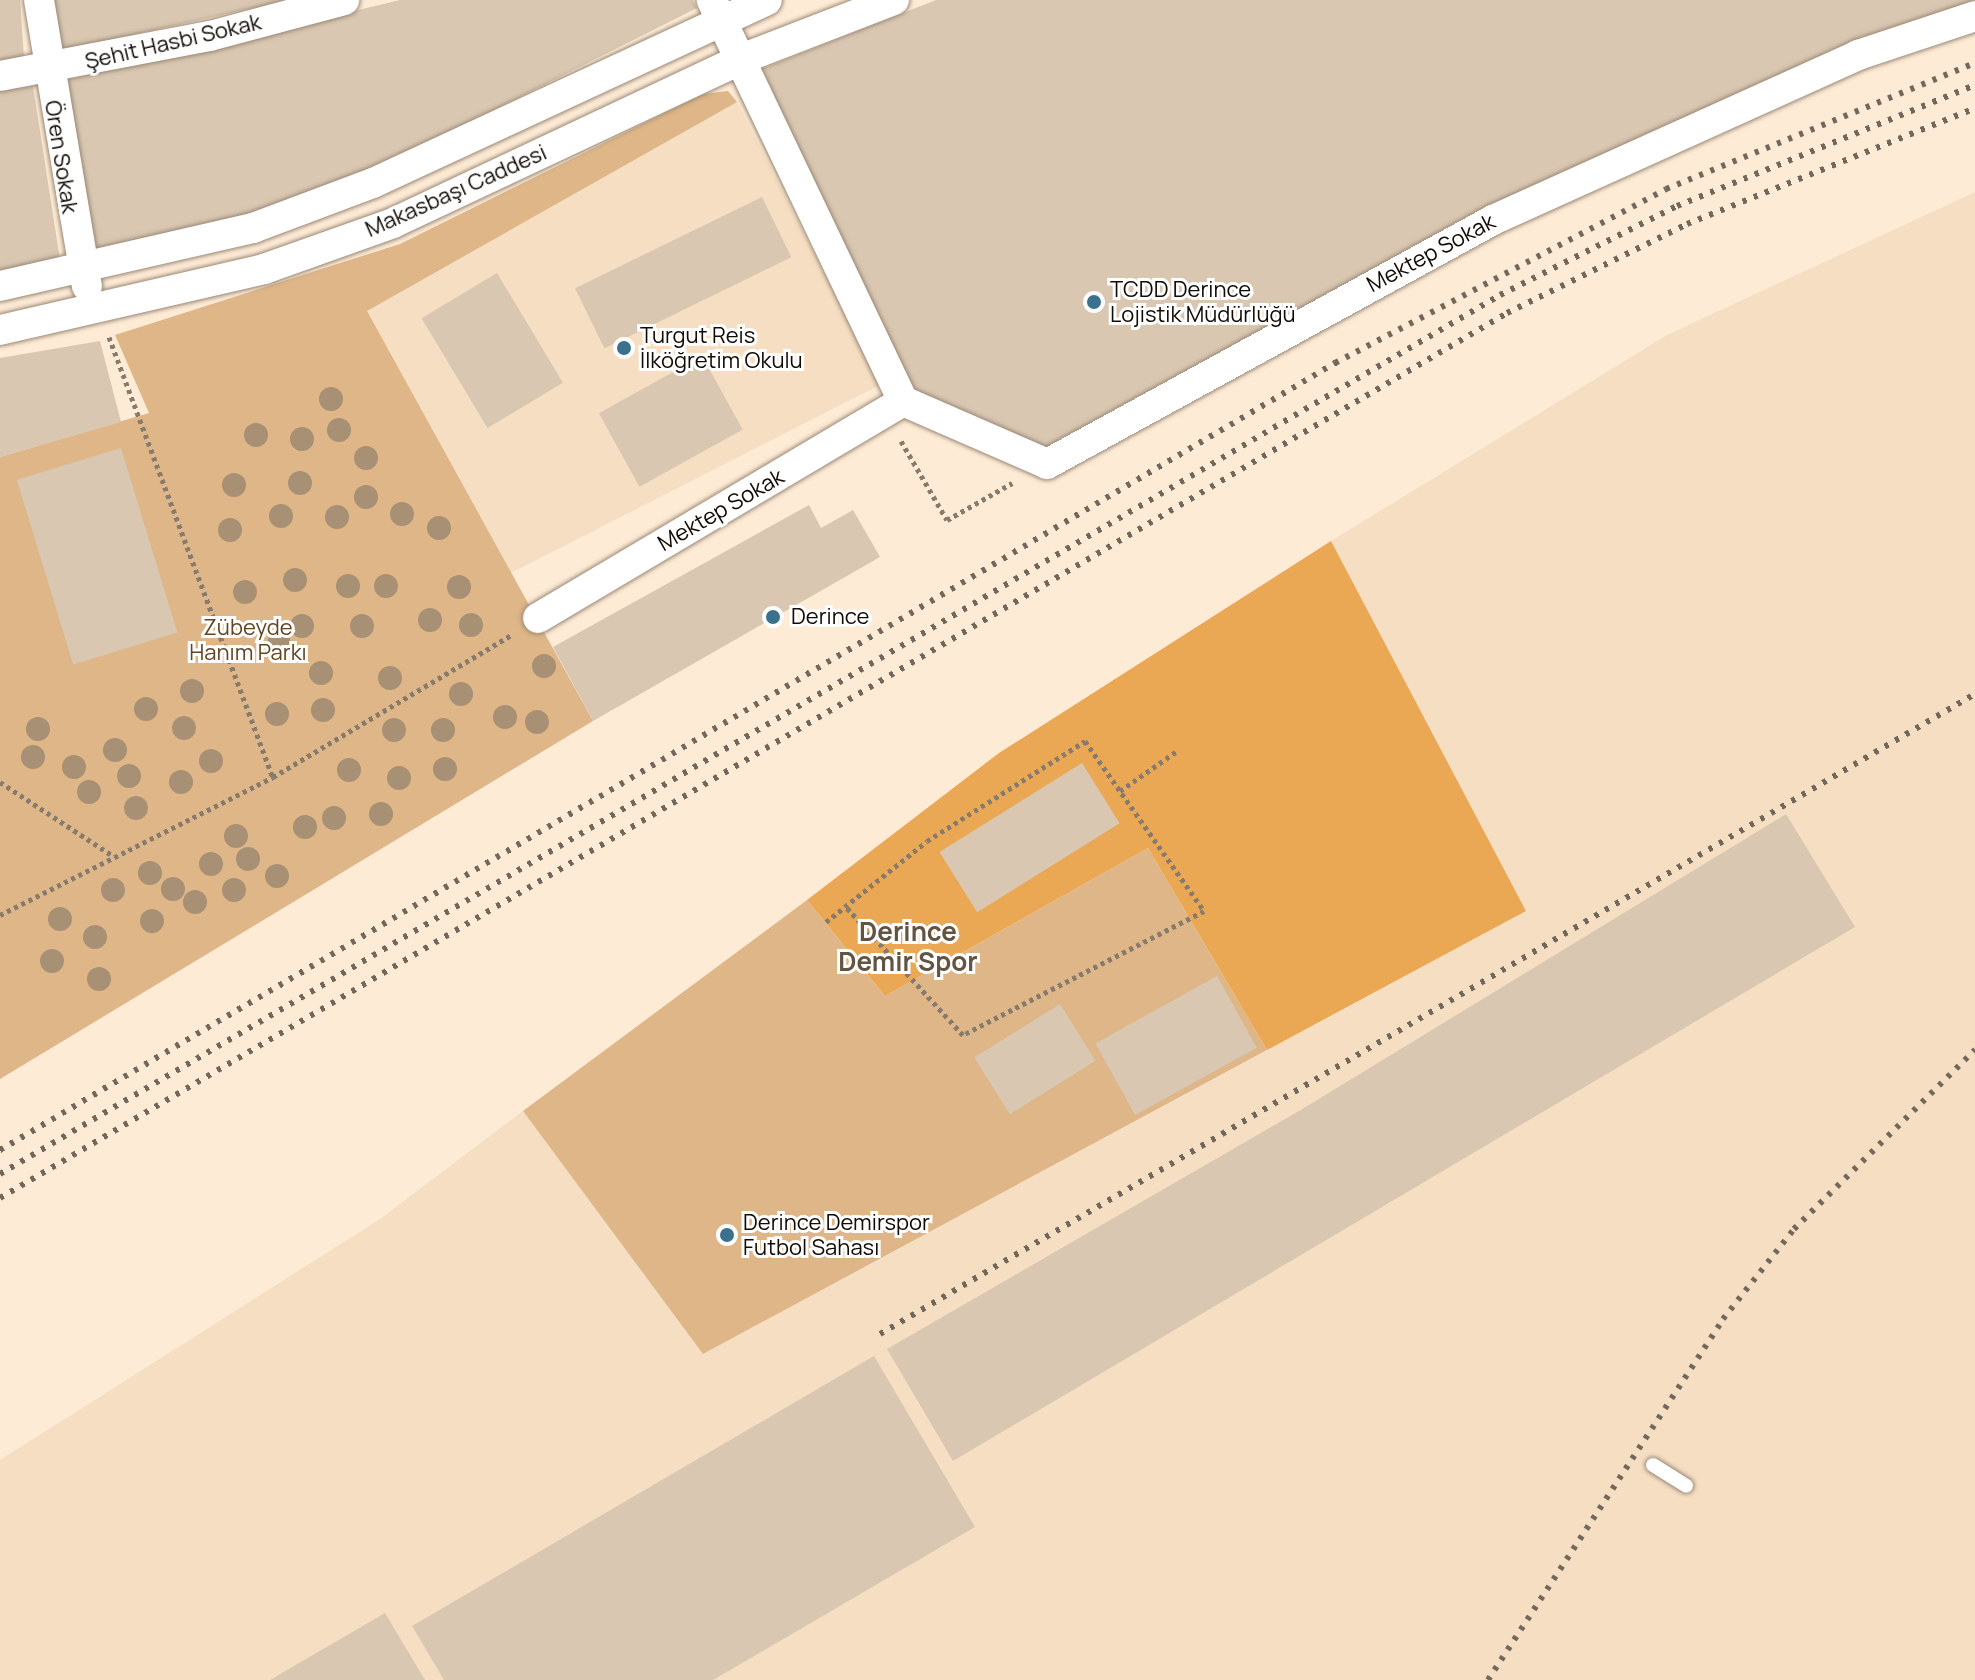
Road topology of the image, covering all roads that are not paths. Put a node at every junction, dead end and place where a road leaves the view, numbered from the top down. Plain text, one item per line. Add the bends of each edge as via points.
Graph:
1 (39, 0) edge
2 (344, 0) edge
3 (767, 0) edge
4 (894, 0) edge
5 (716, 9) edge
6 (1975, 16) edge
7 (741, 59) junction
8 (47, 69) junction
9 (0, 76) edge
10 (80, 269) junction
11 (0, 286) edge
12 (97, 311) junction
13 (0, 330) edge
14 (894, 408) junction
15 (538, 618) road end
16 (1653, 1465) dead end
17 (1686, 1486) dead end

1 - 8 street, Ören Sokak
2 - 8 street, Şehit Hasbi Sokak
3 - 5 street, Makasbaşı Caddesi
4 - 7 street, Makasbaşı Caddesi
5 - 7 street
5 - 10 street, Makasbaşı Caddesi via 373,183 253,228
6 - 14 street, Mektep Sokak via 1858,55 1493,220 1047,464
7 - 12 street, Makasbaşı Caddesi via 393,223 264,269
7 - 14 street
8 - 9 street, Şehit Hasbi Sokak
8 - 10 street, Ören Sokak
10 - 11 street, Makasbaşı Caddesi
10 - 12 street, Ören Sokak
12 - 13 street, Makasbaşı Caddesi
14 - 15 street, Mektep Sokak
16 - 17 lane

